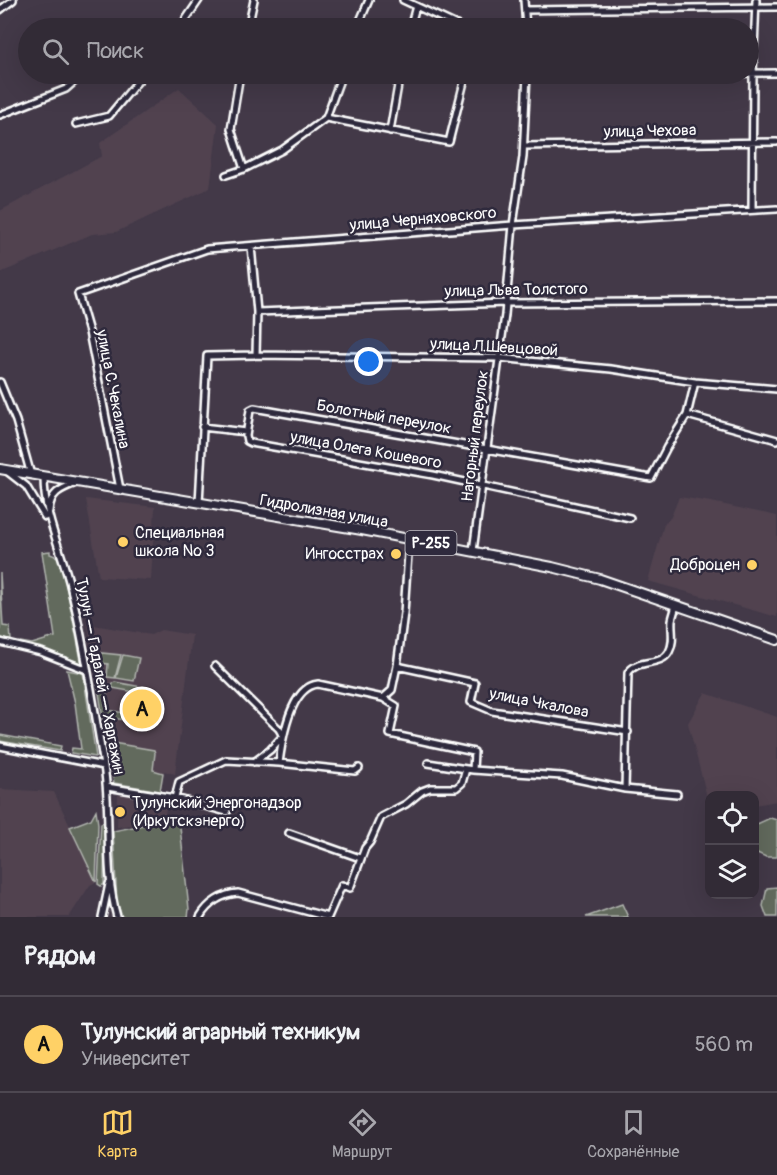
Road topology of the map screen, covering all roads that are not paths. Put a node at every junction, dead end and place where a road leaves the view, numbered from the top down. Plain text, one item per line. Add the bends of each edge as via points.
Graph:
1 (13, 0) edge
2 (199, 0) edge
3 (254, 0) edge
4 (369, 0) edge
5 (403, 0) edge
6 (524, 0) edge
7 (756, 0) edge
8 (416, 6) junction
9 (756, 7) junction
10 (777, 7) edge
11 (0, 10) edge
12 (525, 10) junction
13 (187, 18) edge
14 (250, 18) edge
15 (361, 18) edge
16 (413, 18) edge
17 (442, 18) edge
18 (525, 18) edge
19 (756, 18) edge
20 (777, 73) edge
21 (759, 74) edge
22 (72, 84) edge
23 (136, 84) edge
24 (238, 84) edge
25 (338, 84) edge
26 (398, 84) edge
27 (464, 84) edge
28 (527, 84) edge
29 (753, 84) edge
30 (0, 115) edge
31 (326, 118) junction
32 (76, 124) dead end
33 (390, 130) junction
34 (752, 142) junction
35 (777, 142) edge
36 (524, 147) junction
37 (244, 169) junction
38 (226, 175) dead end
39 (777, 209) edge
40 (752, 210) junction
41 (513, 225) junction
42 (251, 246) junction
43 (78, 294) joint
44 (777, 301) edge
45 (506, 303) junction
46 (256, 312) junction
47 (256, 355) junction
48 (499, 358) junction
49 (0, 382) edge
50 (695, 382) junction
51 (777, 389) edge
52 (687, 416) junction
53 (202, 427) junction
54 (246, 432) junction
55 (777, 440) edge
56 (488, 449) junction
57 (3, 470) edge
58 (31, 475) junction
59 (44, 478) junction
60 (76, 483) junction
61 (483, 486) junction
62 (120, 489) junction
63 (199, 503) junction
64 (630, 518) dead end
65 (49, 519) junction
66 (53, 531) junction
67 (409, 539) junction
68 (473, 551) junction
69 (676, 605) junction
70 (777, 640) edge
71 (0, 642) edge
72 (214, 666) dead end
73 (397, 666) junction
74 (87, 670) junction
75 (383, 699) junction
76 (628, 732) junction
77 (283, 736) junction
78 (0, 746) edge
79 (254, 762) junction
80 (279, 763) junction
81 (428, 763) dead end
82 (104, 766) junction
83 (359, 768) dead end
84 (466, 769) junction
85 (473, 770) junction
86 (107, 787) junction
87 (625, 789) junction
88 (677, 794) dead end
89 (175, 798) junction
90 (227, 813) dead end
91 (288, 833) dead end
92 (360, 858) junction
93 (110, 879) junction
94 (328, 916) edge
95 (102, 917) edge
96 (117, 917) edge
97 (200, 917) edge

1 - 11 street
2 - 13 street
3 - 14 street
4 - 15 street
5 - 8 street
6 - 12 street
7 - 9 street
8 - 16 street
8 - 17 street
9 - 10 street
9 - 12 street
9 - 19 street
12 - 18 street
20 - 21 street
22 - 30 street
23 - 32 street via 109,116
24 - 37 street via 231,129
25 - 31 street
26 - 33 street
27 - 33 street via 449,142
28 - 36 street, Нагорный переулок
29 - 34 street
31 - 33 street
31 - 37 street via 282,150
34 - 35 street, улица Чехова
34 - 36 street, улица Чехова
34 - 40 street
36 - 41 street, Нагорный переулок
37 - 38 street
39 - 40 street, улица Черняховского
40 - 41 street, улица Черняховского
41 - 42 street, улица Черняховского
41 - 45 street, Нагорный переулок
42 - 43 street, улица Черняховского via 207,249
42 - 46 street
43 - 62 street, улица С.Чекалина
44 - 45 street, улица Льва Толстого
45 - 46 street, улица Льва Толстого
45 - 48 street, Нагорный переулок
46 - 47 street
47 - 48 street, улица Л.Шевцовой
47 - 53 street, улица Л.Шевцовой via 207,356
48 - 50 street, улица Л.Шевцовой
48 - 56 street, Нагорный переулок
49 - 58 street
50 - 51 street, улица Л.Шевцовой
50 - 52 street
52 - 55 street
52 - 56 street, Болотный переулок via 651,478
53 - 54 street
53 - 63 street
54 - 56 street, Болотный переулок via 250,410 254,408
54 - 61 street, улица Олега Кошевого via 251,443
56 - 61 street, Нагорный переулок
57 - 58 highway, Гидролизная улица / Р-255
57 - 66 street via 33,494
58 - 59 highway, Гидролизная улица / Р-255
59 - 60 highway, Гидролизная улица / Р-255
59 - 65 street, Тулун — Гадалей — Харгажин
60 - 62 highway, Гидролизная улица / Р-255
60 - 65 street via 52,496
61 - 64 street, улица Олега Кошевого
61 - 68 street, Нагорный переулок
62 - 63 highway, Гидролизная улица / Р-255
63 - 67 highway, Гидролизная улица / Р-255
65 - 66 street, Тулун — Гадалей — Харгажин
66 - 74 street, Тулун — Гадалей — Харгажин via 66,568
67 - 68 highway, Гидролизная улица / Р-255
67 - 73 street
68 - 69 highway, Гидролизная улица / Р-255 via 591,576
69 - 70 highway, Гидролизная улица / Р-255
69 - 76 street via 669,653 662,659 636,665 628,673
71 - 74 street via 41,652
72 - 77 street
73 - 75 street via 392,690
73 - 76 street, улица Чкалова via 475,683 471,702 492,711
74 - 82 street, Тулун — Гадалей — Харгажин
75 - 77 street via 311,685 298,699
75 - 85 street via 396,706 390,734 474,752
76 - 87 street
77 - 79 street
77 - 80 street
78 - 82 street
79 - 80 street
79 - 89 street via 223,761 178,782
80 - 83 street via 355,771
81 - 84 street
82 - 86 street, Тулун — Гадалей — Харгажин
84 - 85 street
84 - 92 street via 456,788 430,788 383,814
85 - 87 street via 562,776
86 - 89 street
86 - 93 street, Тулун — Гадалей — Харгажин
87 - 88 street
89 - 90 street
91 - 92 street
92 - 94 street via 350,888 342,885
93 - 95 street
93 - 96 street, Тулун — Гадалей — Харгажин
94 - 97 street via 238,893 211,904

